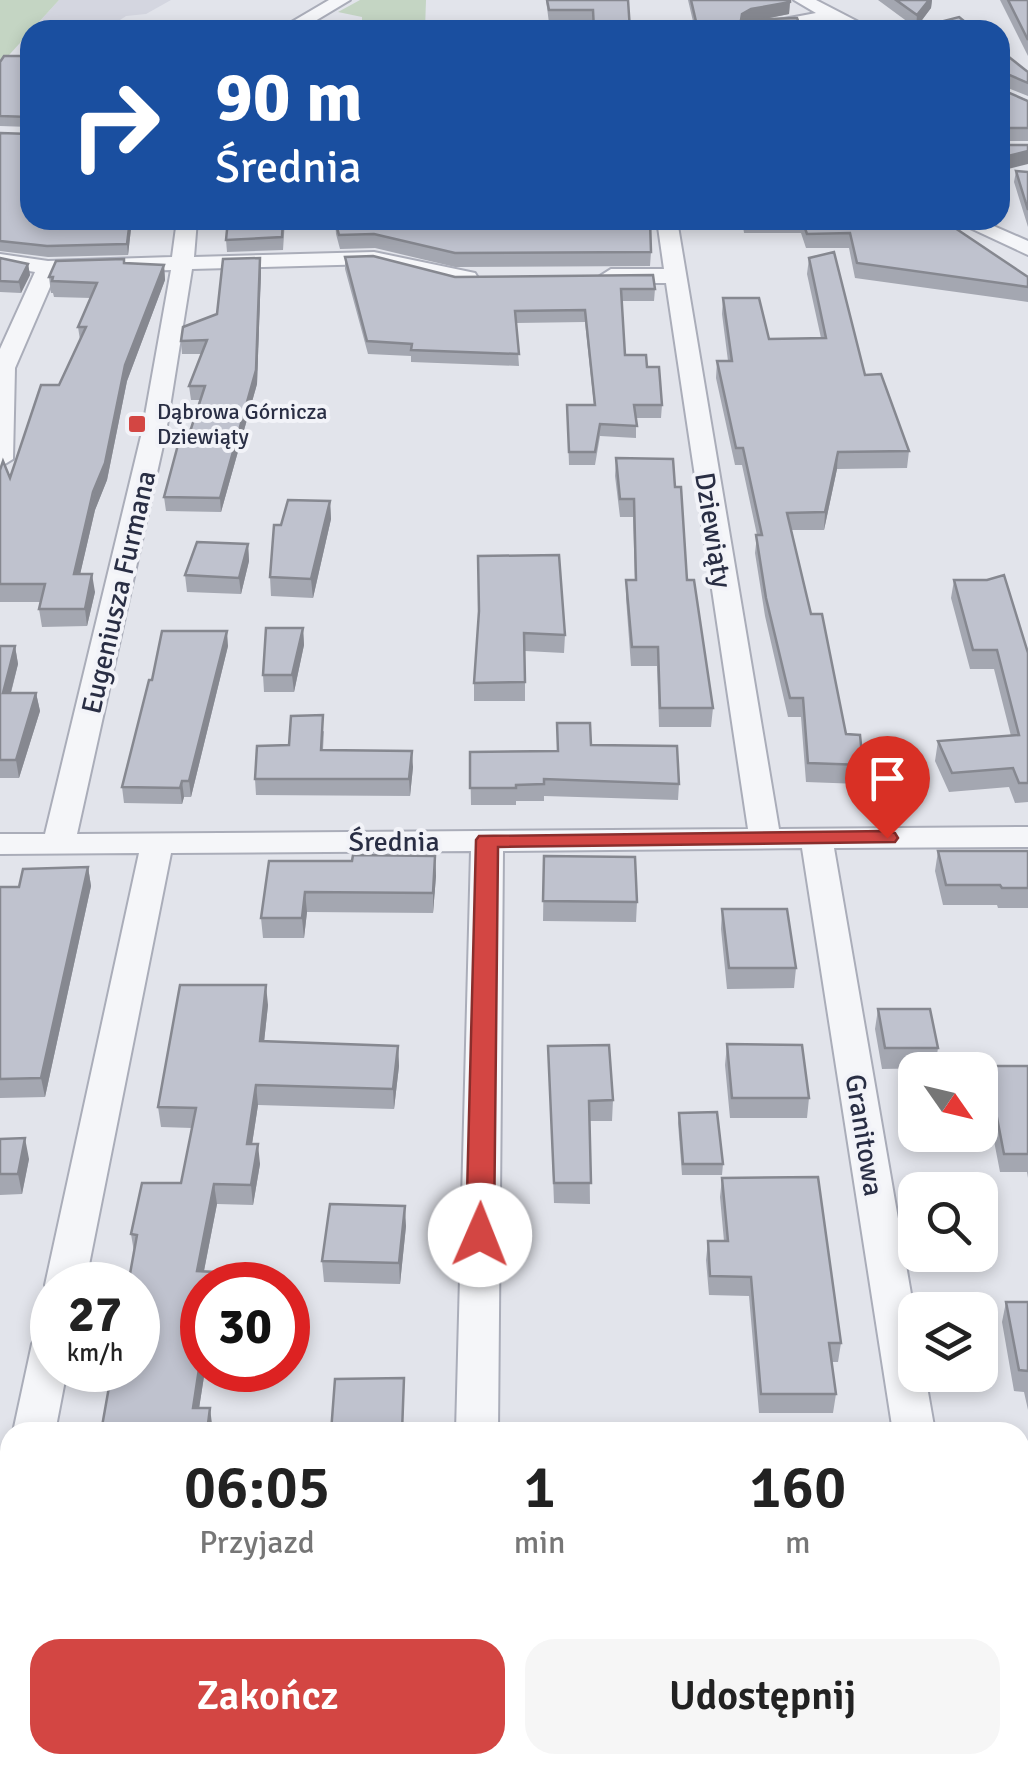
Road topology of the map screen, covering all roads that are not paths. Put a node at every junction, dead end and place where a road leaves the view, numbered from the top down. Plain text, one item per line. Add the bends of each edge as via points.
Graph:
1 (342, 0) edge
2 (802, 0) edge
3 (833, 16) junction
4 (305, 20) edge
5 (810, 20) edge
6 (842, 20) edge
7 (185, 230) edge
8 (668, 230) edge
9 (985, 230) edge
10 (1028, 249) edge
11 (0, 260) edge
12 (180, 261) junction
13 (48, 267) junction
14 (598, 276) edge
15 (675, 276) junction
16 (480, 278) edge
17 (0, 459) edge
18 (1028, 836) edge
19 (816, 838) junction
20 (487, 840) junction
21 (765, 840) junction
22 (157, 843) junction
23 (0, 844) edge
24 (58, 844) junction
25 (70, 1262) edge
26 (42, 1392) edge
27 (36, 1422) edge
28 (476, 1422) edge
29 (912, 1422) edge

1 - 4 street
2 - 3 street
3 - 5 street
3 - 6 street
7 - 12 street, Eugeniusza Furmana
8 - 15 street, Dziewiąty
9 - 10 street
11 - 13 street
12 - 13 street
12 - 16 street via 374,258
12 - 24 street, Eugeniusza Furmana via 154,432
13 - 17 street via 4,368
14 - 15 street
15 - 21 street, Dziewiąty
18 - 19 street, Średnia
19 - 21 street, Średnia
19 - 29 street, Granitowa
20 - 21 street, Średnia
20 - 22 street, Średnia
20 - 28 street
22 - 24 street, Średnia
22 - 25 street
23 - 24 street, Średnia
26 - 27 street

